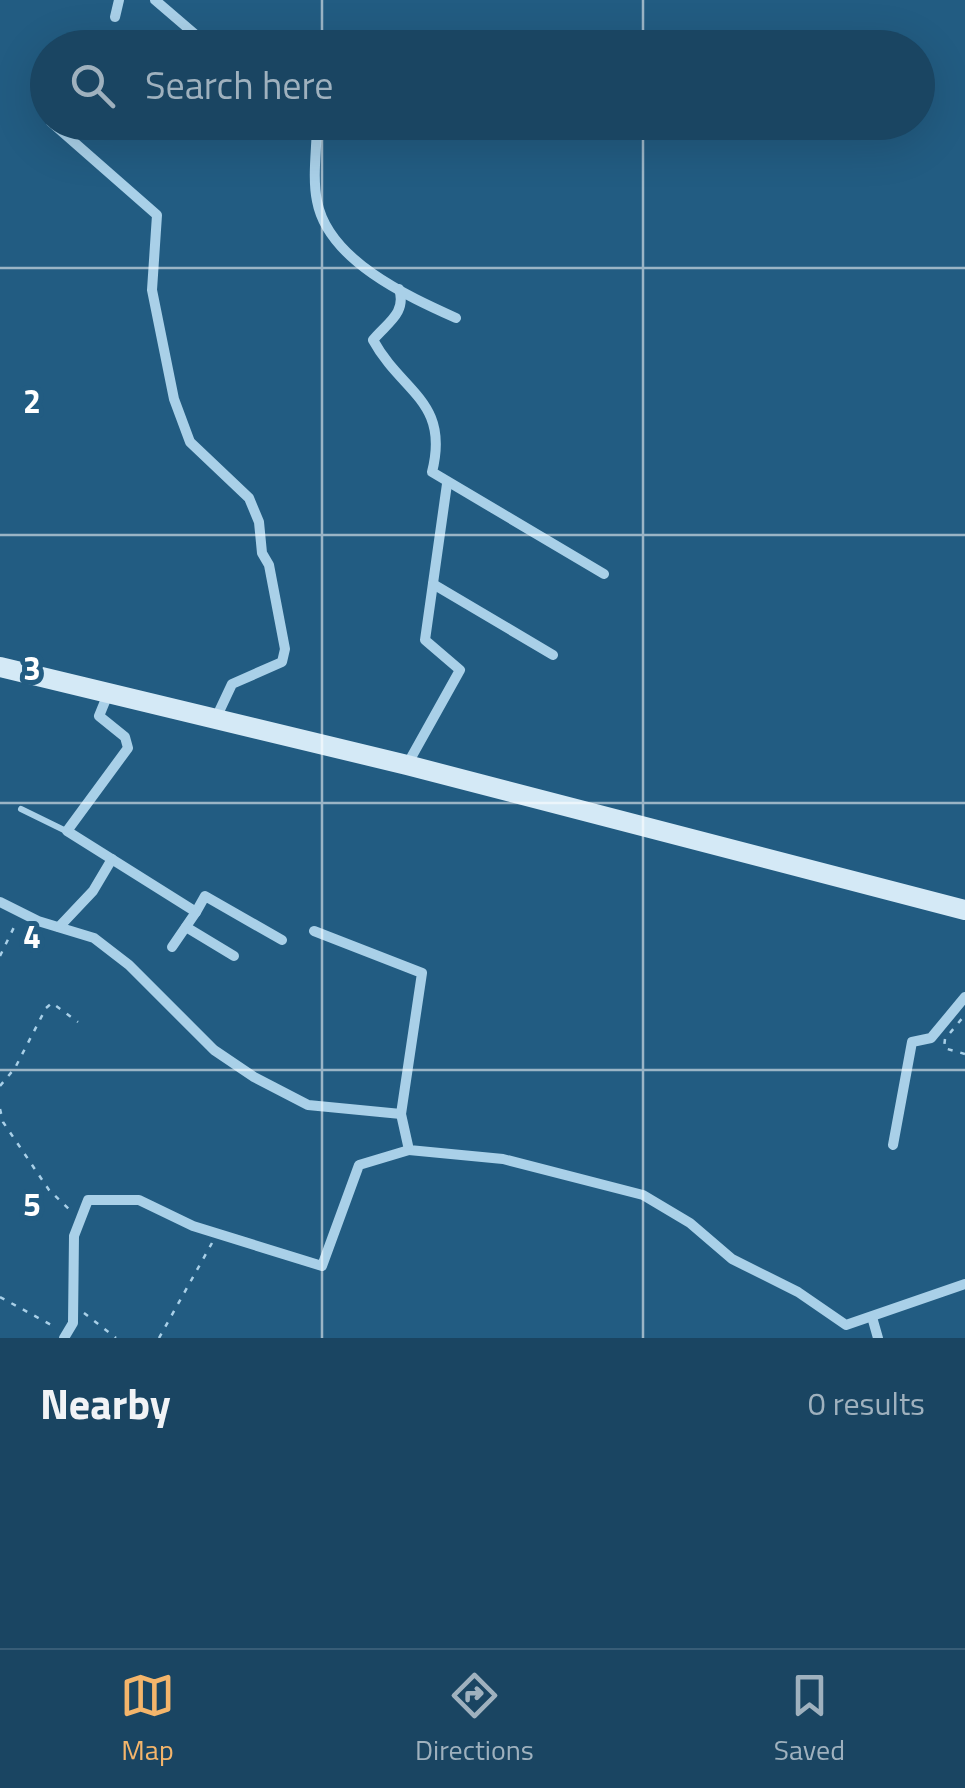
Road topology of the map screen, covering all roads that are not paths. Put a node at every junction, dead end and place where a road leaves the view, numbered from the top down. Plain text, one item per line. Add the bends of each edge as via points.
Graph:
1 (119, 0) edge
2 (155, 0) edge
3 (115, 17) dead end
4 (191, 30) edge
5 (71, 140) edge
6 (317, 140) edge
7 (398, 289) junction
8 (456, 318) dead end
9 (447, 484) junction
10 (604, 574) dead end
11 (433, 584) junction
12 (553, 655) dead end
13 (0, 667) edge
14 (108, 694) junction
15 (216, 719) junction
16 (407, 766) junction
17 (21, 809) dead end
18 (68, 832) junction
19 (112, 859) junction
20 (0, 902) edge
21 (965, 910) edge
22 (196, 912) junction
23 (186, 926) junction
24 (59, 927) junction
25 (314, 931) dead end
26 (282, 940) dead end
27 (172, 947) dead end
28 (234, 956) dead end
29 (965, 997) edge
30 (401, 1114) junction
31 (893, 1145) dead end
32 (409, 1150) junction
33 (965, 1284) edge
34 (872, 1317) junction
35 (66, 1335) edge
36 (878, 1338) edge

1 - 3 street
2 - 4 street
5 - 15 street via 158,215 152,290 174,399 190,442 249,498 259,522 285,649 282,662 232,684
6 - 7 street via 316,198 323,221 339,244
7 - 8 street
7 - 9 street via 399,313 373,340 434,422 432,472
9 - 10 street
9 - 11 street
11 - 12 street
11 - 16 street via 426,640 460,670
13 - 14 street
14 - 15 street
14 - 18 street via 99,716 125,737 128,748
15 - 16 street
16 - 21 street
17 - 18 lane
18 - 19 street
19 - 22 street
19 - 24 street via 94,891
20 - 24 street
22 - 23 street
22 - 26 street via 205,896
23 - 27 street
23 - 28 street
24 - 30 street via 94,938 129,965 214,1050 254,1078 308,1105
25 - 30 street via 422,973
29 - 31 street via 931,1038 912,1042
30 - 32 street
32 - 34 street via 503,1159 644,1194 732,1259 846,1325
32 - 35 street via 359,1165 322,1266 126,1198 88,1200 74,1236 74,1308
33 - 34 street
34 - 36 street

